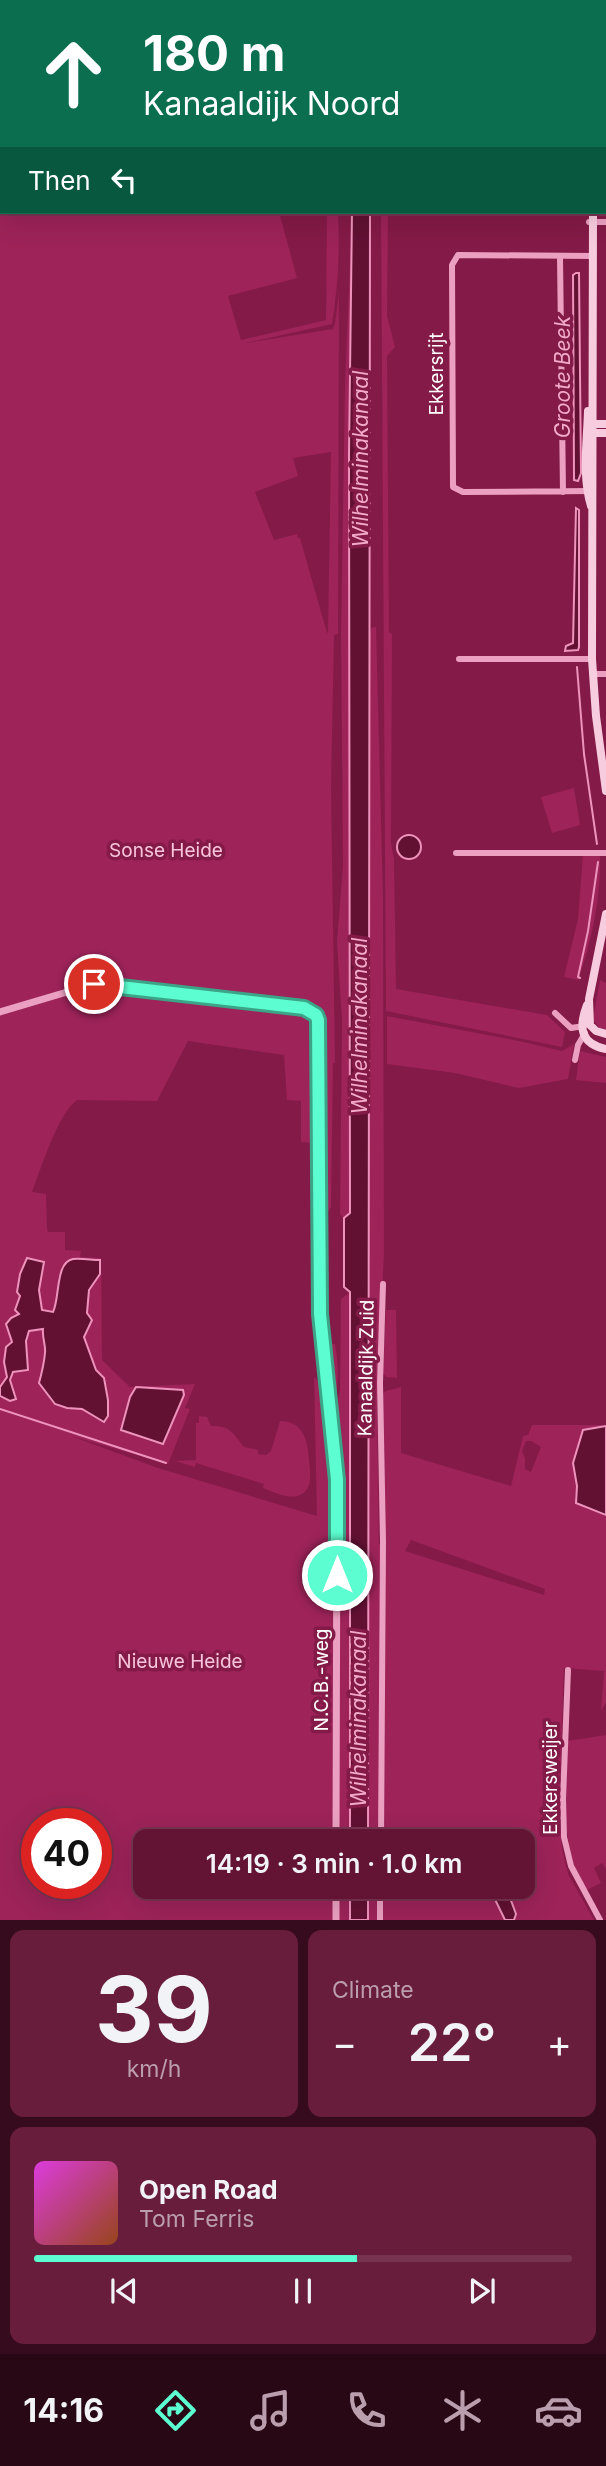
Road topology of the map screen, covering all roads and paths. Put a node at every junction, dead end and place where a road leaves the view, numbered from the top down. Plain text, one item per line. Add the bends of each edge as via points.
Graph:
1 (591, 214) edge
2 (591, 222) junction
3 (606, 222) edge
4 (591, 256) junction
5 (561, 257) junction
6 (606, 425) edge
7 (591, 429) junction
8 (606, 433) edge
9 (590, 491) junction
10 (563, 492) junction
11 (459, 659) dead end
12 (592, 659) junction
13 (593, 674) junction
14 (606, 674) edge
15 (606, 791) edge
16 (456, 853) dead end
17 (606, 853) edge
18 (606, 914) edge
19 (0, 1012) edge
20 (555, 1013) dead end
21 (585, 1029) junction
22 (606, 1034) edge
23 (606, 1049) edge
24 (575, 1060) dead end
25 (383, 1284) dead end
26 (568, 1671) dead end
27 (336, 1829) edge
28 (381, 1829) edge
29 (336, 1899) edge
30 (380, 1899) edge
31 (336, 1920) edge
32 (380, 1920) edge
33 (600, 1920) edge

1 - 2 main road
2 - 3 street
2 - 4 main road
4 - 5 street, Ekkersrijt
4 - 7 main road
5 - 10 street
5 - 10 street, Ekkersrijt via 458,255 452,265 452,482 463,492
6 - 7 main road
7 - 8 main road
7 - 9 main road
9 - 10 street, Ekkersrijt
9 - 12 main road
11 - 12 street
12 - 13 main road
13 - 14 street
13 - 15 main road
16 - 17 street
18 - 21 main road
19 - 27 street, N.C.B.-weg via 94,984 304,1008 316,1015 320,1025 320,1314 337,1493
20 - 21 street via 571,1028
21 - 22 main road
21 - 23 main road via 592,1046
21 - 24 street
25 - 28 street, Kanaaldijk Zuid
26 - 33 street, Ekkersweijer via 564,1837 575,1877
29 - 31 street
30 - 32 street

